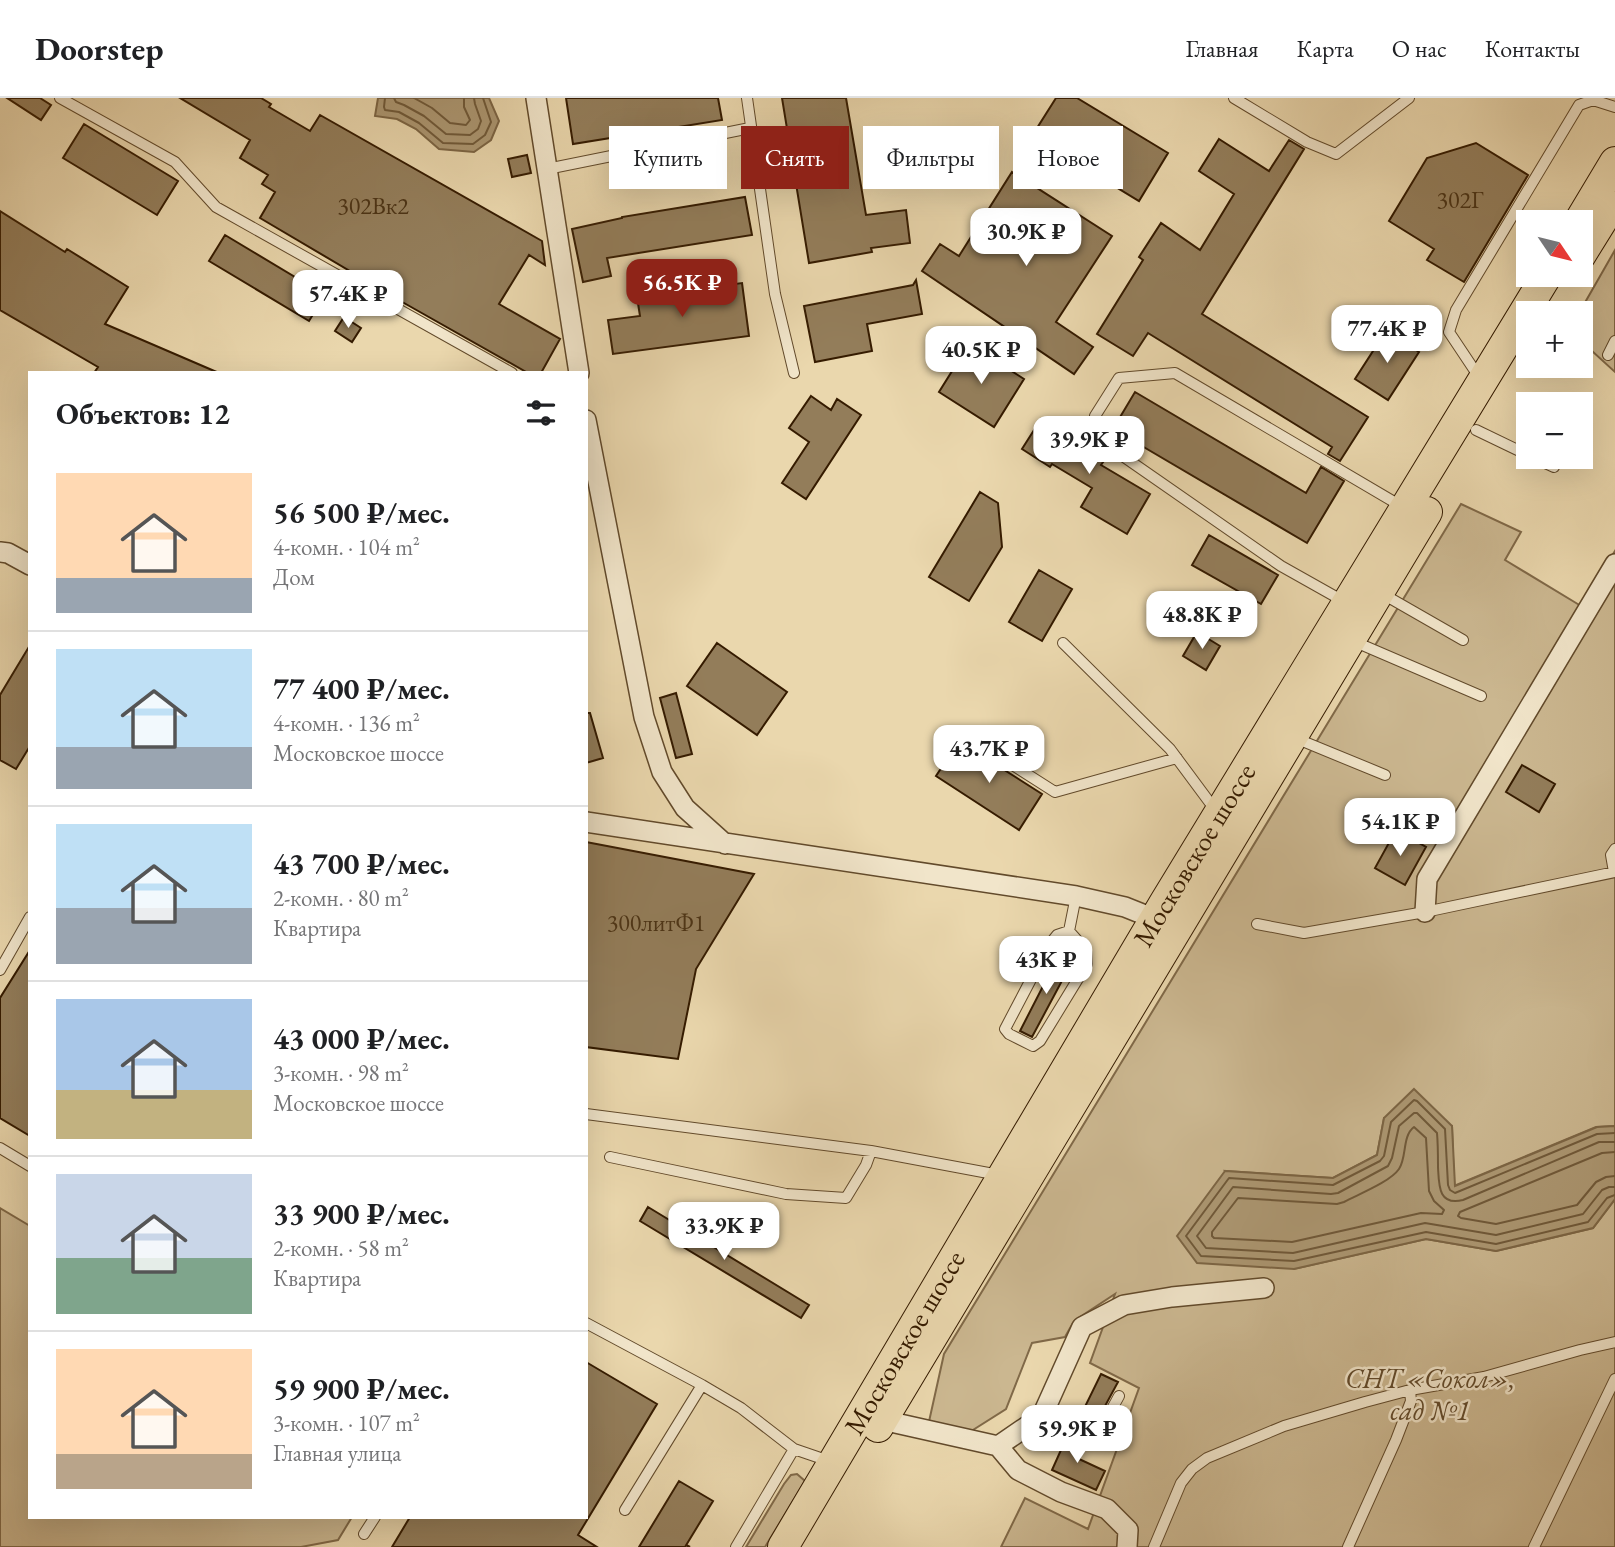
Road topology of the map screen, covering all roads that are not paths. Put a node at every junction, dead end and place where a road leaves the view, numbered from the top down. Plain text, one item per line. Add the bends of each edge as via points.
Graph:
1 (60, 98) edge
2 (536, 98) edge
3 (747, 98) edge
4 (1234, 98) edge
5 (1409, 98) edge
6 (1615, 107) edge
7 (750, 126) edge
8 (741, 130) edge
9 (1615, 162) edge
10 (547, 169) junction
11 (759, 189) edge
12 (1615, 199) edge
13 (1586, 210) edge
14 (1593, 235) edge
15 (1540, 287) edge
16 (1615, 341) edge
17 (1608, 355) dead end
18 (1516, 364) edge
19 (509, 371) edge
20 (579, 371) edge
21 (794, 373) dead end
22 (1482, 381) junction
23 (588, 430) edge
24 (1476, 430) junction
25 (1516, 449) edge
26 (1405, 508) junction
27 (0, 552) edge
28 (28, 564) edge
29 (1615, 564) edge
30 (1379, 592) junction
31 (1347, 603) junction
32 (1350, 639) junction
33 (1463, 640) dead end
34 (1063, 643) dead end
35 (1481, 696) dead end
36 (1292, 736) junction
37 (975, 741) dead end
38 (1177, 758) junction
39 (1385, 775) dead end
40 (1219, 814) junction
41 (588, 822) edge
42 (725, 844) junction
43 (1615, 849) edge
44 (1615, 872) edge
45 (1076, 896) junction
46 (1424, 912) junction
47 (28, 921) edge
48 (1257, 924) dead end
49 (1165, 925) junction
50 (1069, 931) junction
51 (0, 970) edge
52 (588, 1114) edge
53 (0, 1148) edge
54 (871, 1151) junction
55 (610, 1157) dead end
56 (28, 1165) edge
57 (1003, 1176) junction
58 (1264, 1287) dead end
59 (588, 1324) edge
60 (1615, 1342) edge
61 (1615, 1379) edge
62 (702, 1385) junction
63 (1410, 1390) junction
64 (1119, 1396) dead end
65 (1042, 1416) junction
66 (882, 1420) junction
67 (998, 1446) junction
68 (794, 1449) junction
69 (833, 1462) junction
70 (625, 1510) dead end
71 (373, 1519) edge
72 (364, 1534) dead end
73 (736, 1547) edge
74 (783, 1547) edge
75 (807, 1547) edge
76 (1127, 1547) edge
77 (1154, 1547) edge
78 (1348, 1547) edge
79 (1534, 1547) edge

1 - 19 lane via 175,162 216,207
2 - 10 street
3 - 7 lane
4 - 5 lane via 1336,154
6 - 22 lane via 1593,100 1580,105 1456,310 1449,332
8 - 10 lane
9 - 13 main road
10 - 20 street
11 - 21 lane via 775,294
12 - 14 main road
15 - 22 main road, Московское шоссе
16 - 17 lane
18 - 24 main road, Московское шоссе
22 - 26 main road, Московское шоссе
23 - 42 street via 654,750 685,808
24 - 25 lane
24 - 30 main road, Московское шоссе
26 - 31 main road, Московское шоссе
26 - 31 lane via 1175,373 1119,378 1095,416 1104,443 1282,566
27 - 28 street
29 - 46 street via 1427,879
30 - 32 main road, Московское шоссе
30 - 33 lane
31 - 40 main road, Московское шоссе
32 - 35 lane
32 - 36 main road, Московское шоссе
34 - 38 lane
36 - 39 lane
36 - 49 main road, Московское шоссе
37 - 38 lane via 1055,792
38 - 40 lane
40 - 49 main road, Московское шоссе
41 - 42 street
42 - 45 street
43 - 44 lane via 1611,855
44 - 46 lane
45 - 49 street via 1125,907
45 - 50 lane
46 - 48 lane via 1304,933
47 - 51 lane
49 - 57 main road, Московское шоссе
49 - 66 main road, Московское шоссе
50 - 50 lane via 1086,950 1087,964 1040,1041 1032,1046 1005,1029 1049,945 1057,935
52 - 54 lane
53 - 56 lane
54 - 55 lane via 846,1198 786,1194
54 - 57 lane
57 - 69 main road, Московское шоссе
58 - 65 street via 1124,1305 1082,1327
59 - 62 lane
60 - 63 lane via 1484,1377
61 - 79 lane
62 - 68 lane
62 - 70 lane
63 - 77 lane via 1284,1426 1207,1458 1181,1483
63 - 78 lane via 1411,1401 1396,1440
64 - 65 lane via 1094,1441
65 - 67 street
66 - 67 street
66 - 75 main road, Московское шоссе
67 - 76 street via 1018,1470 1107,1510 1128,1530
68 - 69 lane
68 - 73 lane
69 - 74 main road, Московское шоссе
71 - 72 lane

